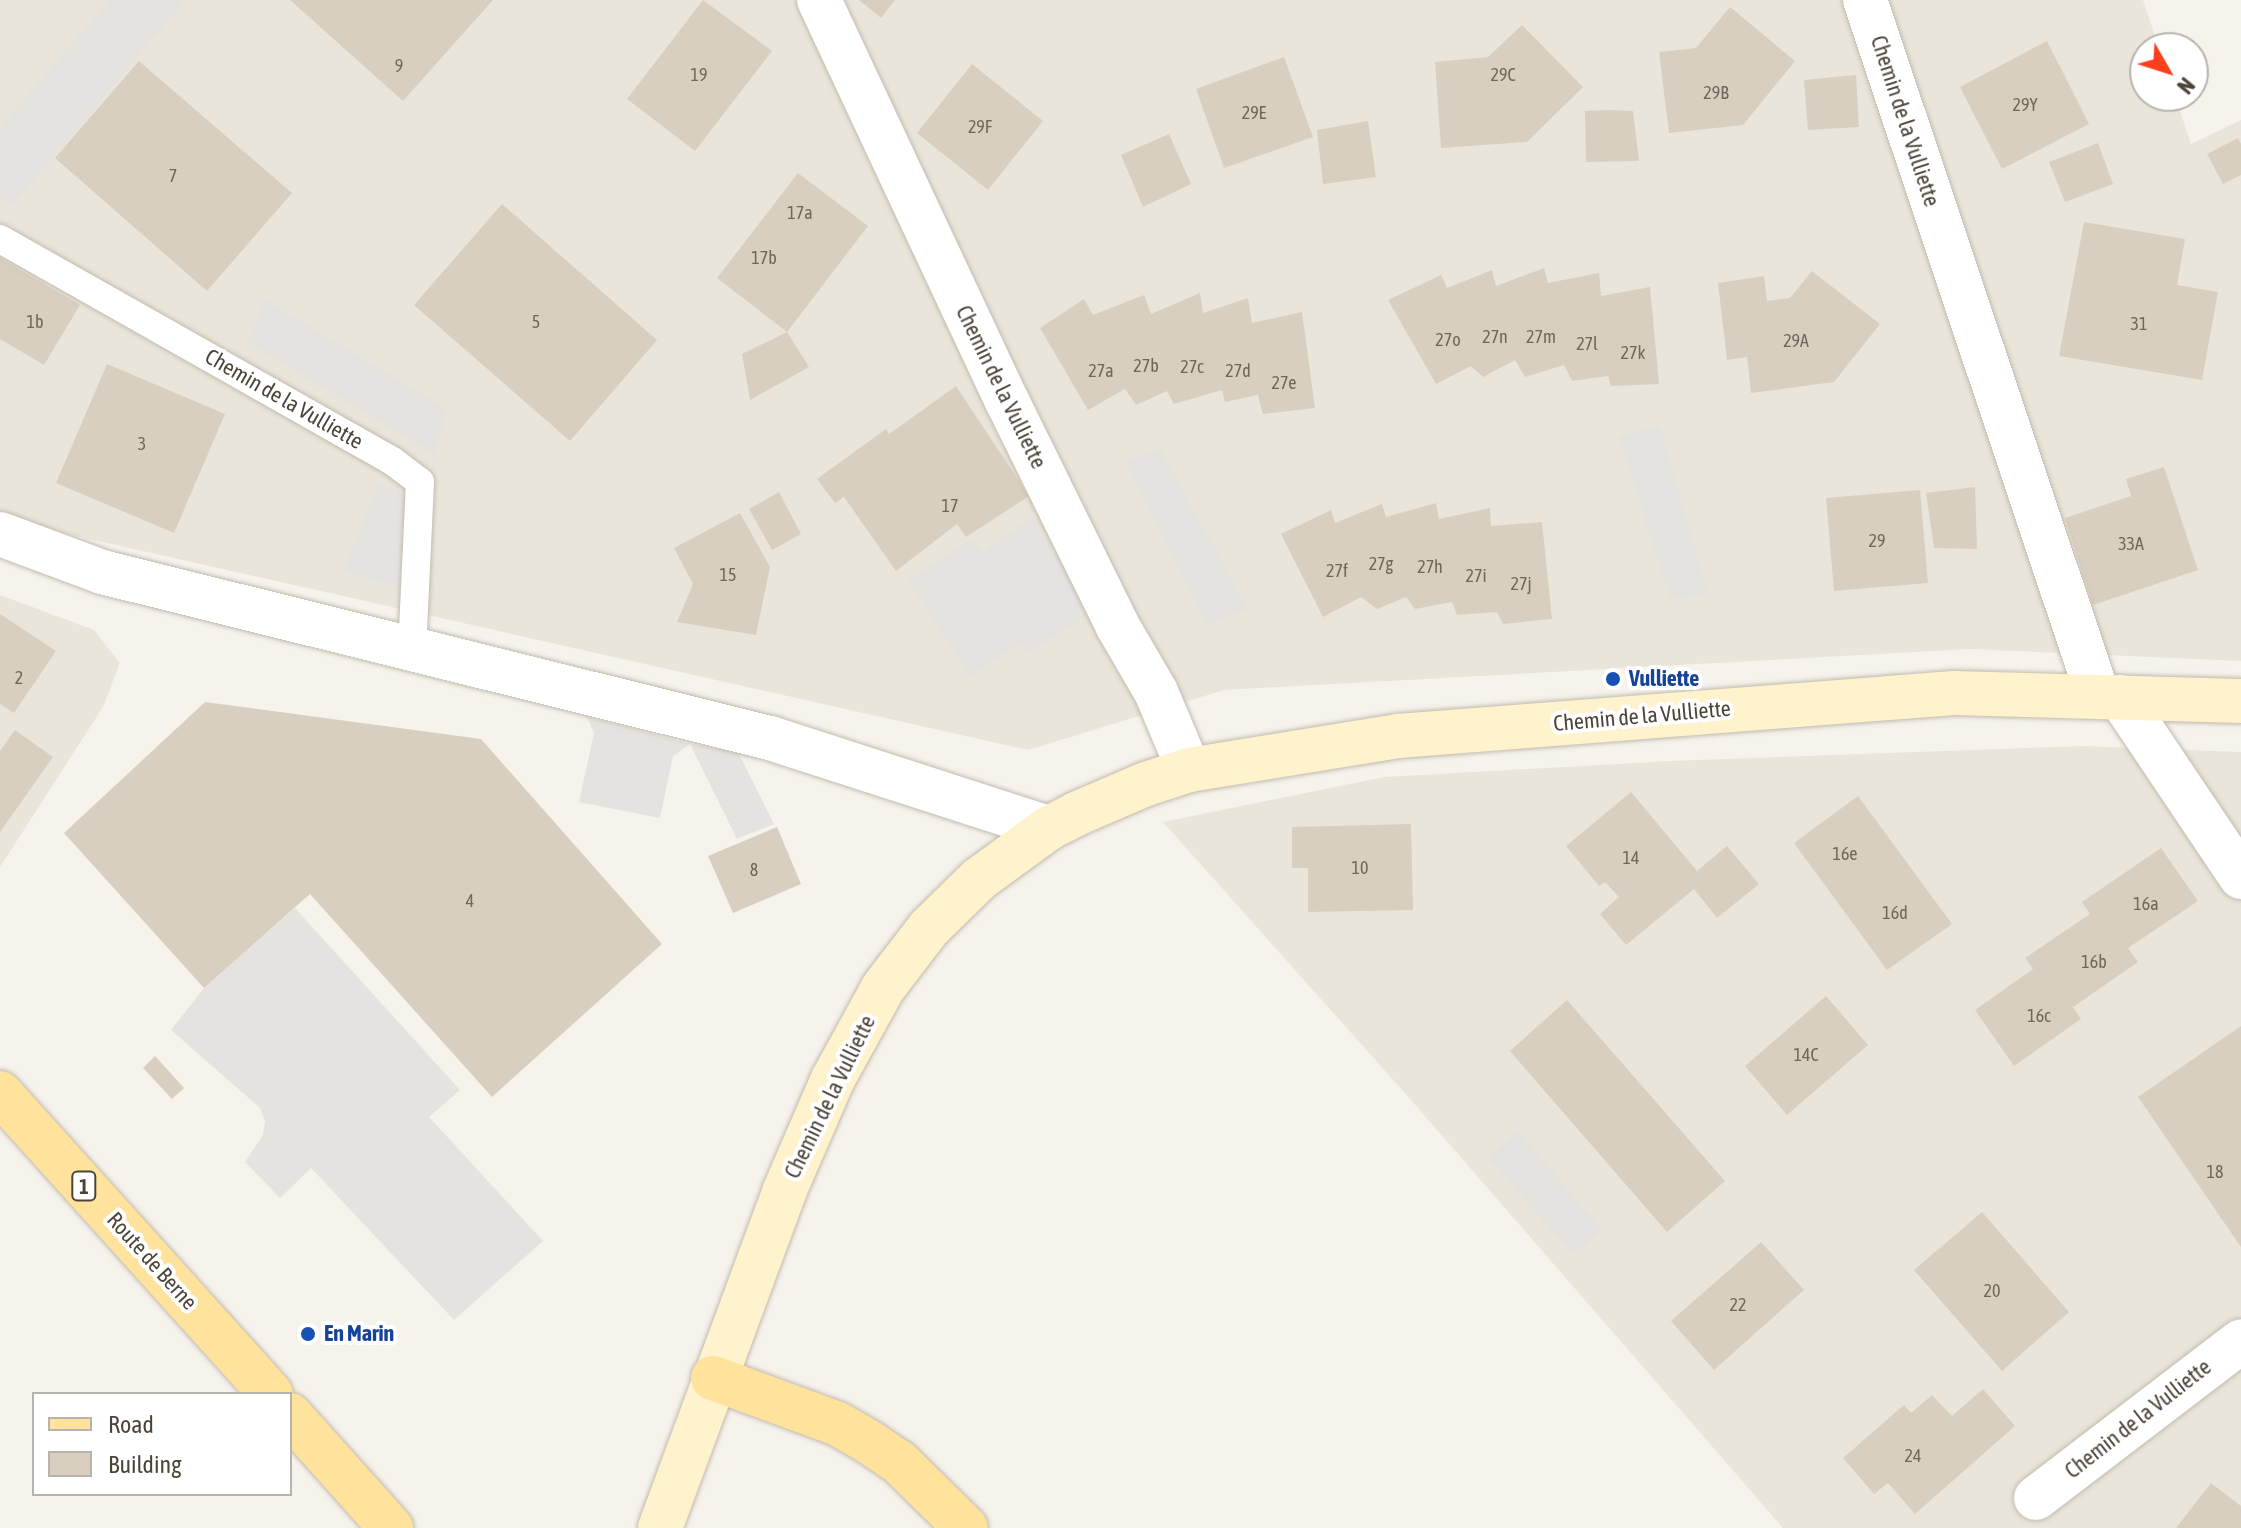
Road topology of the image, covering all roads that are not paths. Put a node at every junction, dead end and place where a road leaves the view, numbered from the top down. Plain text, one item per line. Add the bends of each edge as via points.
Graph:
1 (819, 0) edge
2 (1865, 0) edge
3 (0, 239) edge
4 (0, 534) edge
5 (412, 649) junction
6 (2109, 696) junction
7 (2241, 701) edge
8 (1189, 770) junction
9 (1049, 828) junction
10 (2241, 877) edge
11 (0, 1093) edge
12 (2241, 1341) edge
13 (713, 1378) junction
14 (269, 1392) edge
15 (292, 1417) edge
16 (2036, 1498) dead end
17 (391, 1528) edge
18 (660, 1528) edge
19 (966, 1528) edge

1 - 8 street, Chemin de la Vulliette via 1007,401 1117,625 1156,692
2 - 6 street, Chemin de la Vulliette
3 - 5 lane, Chemin de la Vulliette via 391,460 420,482
4 - 5 street via 102,572
5 - 9 street via 770,738
6 - 7 main road, Chemin de la Vulliette
6 - 8 main road, Chemin de la Vulliette via 1978,692 1748,707 1398,736
6 - 10 street, Chemin de la Vulliette
8 - 9 main road, Chemin de la Vulliette via 1107,799
9 - 13 main road, Chemin de la Vulliette via 956,899 883,988 816,1115
11 - 14 main road, Route de Berne / 1
12 - 16 street, Chemin de la Vulliette
13 - 18 main road, Chemin de la Vulliette
13 - 19 main road via 838,1424 869,1442 908,1470
15 - 17 main road

